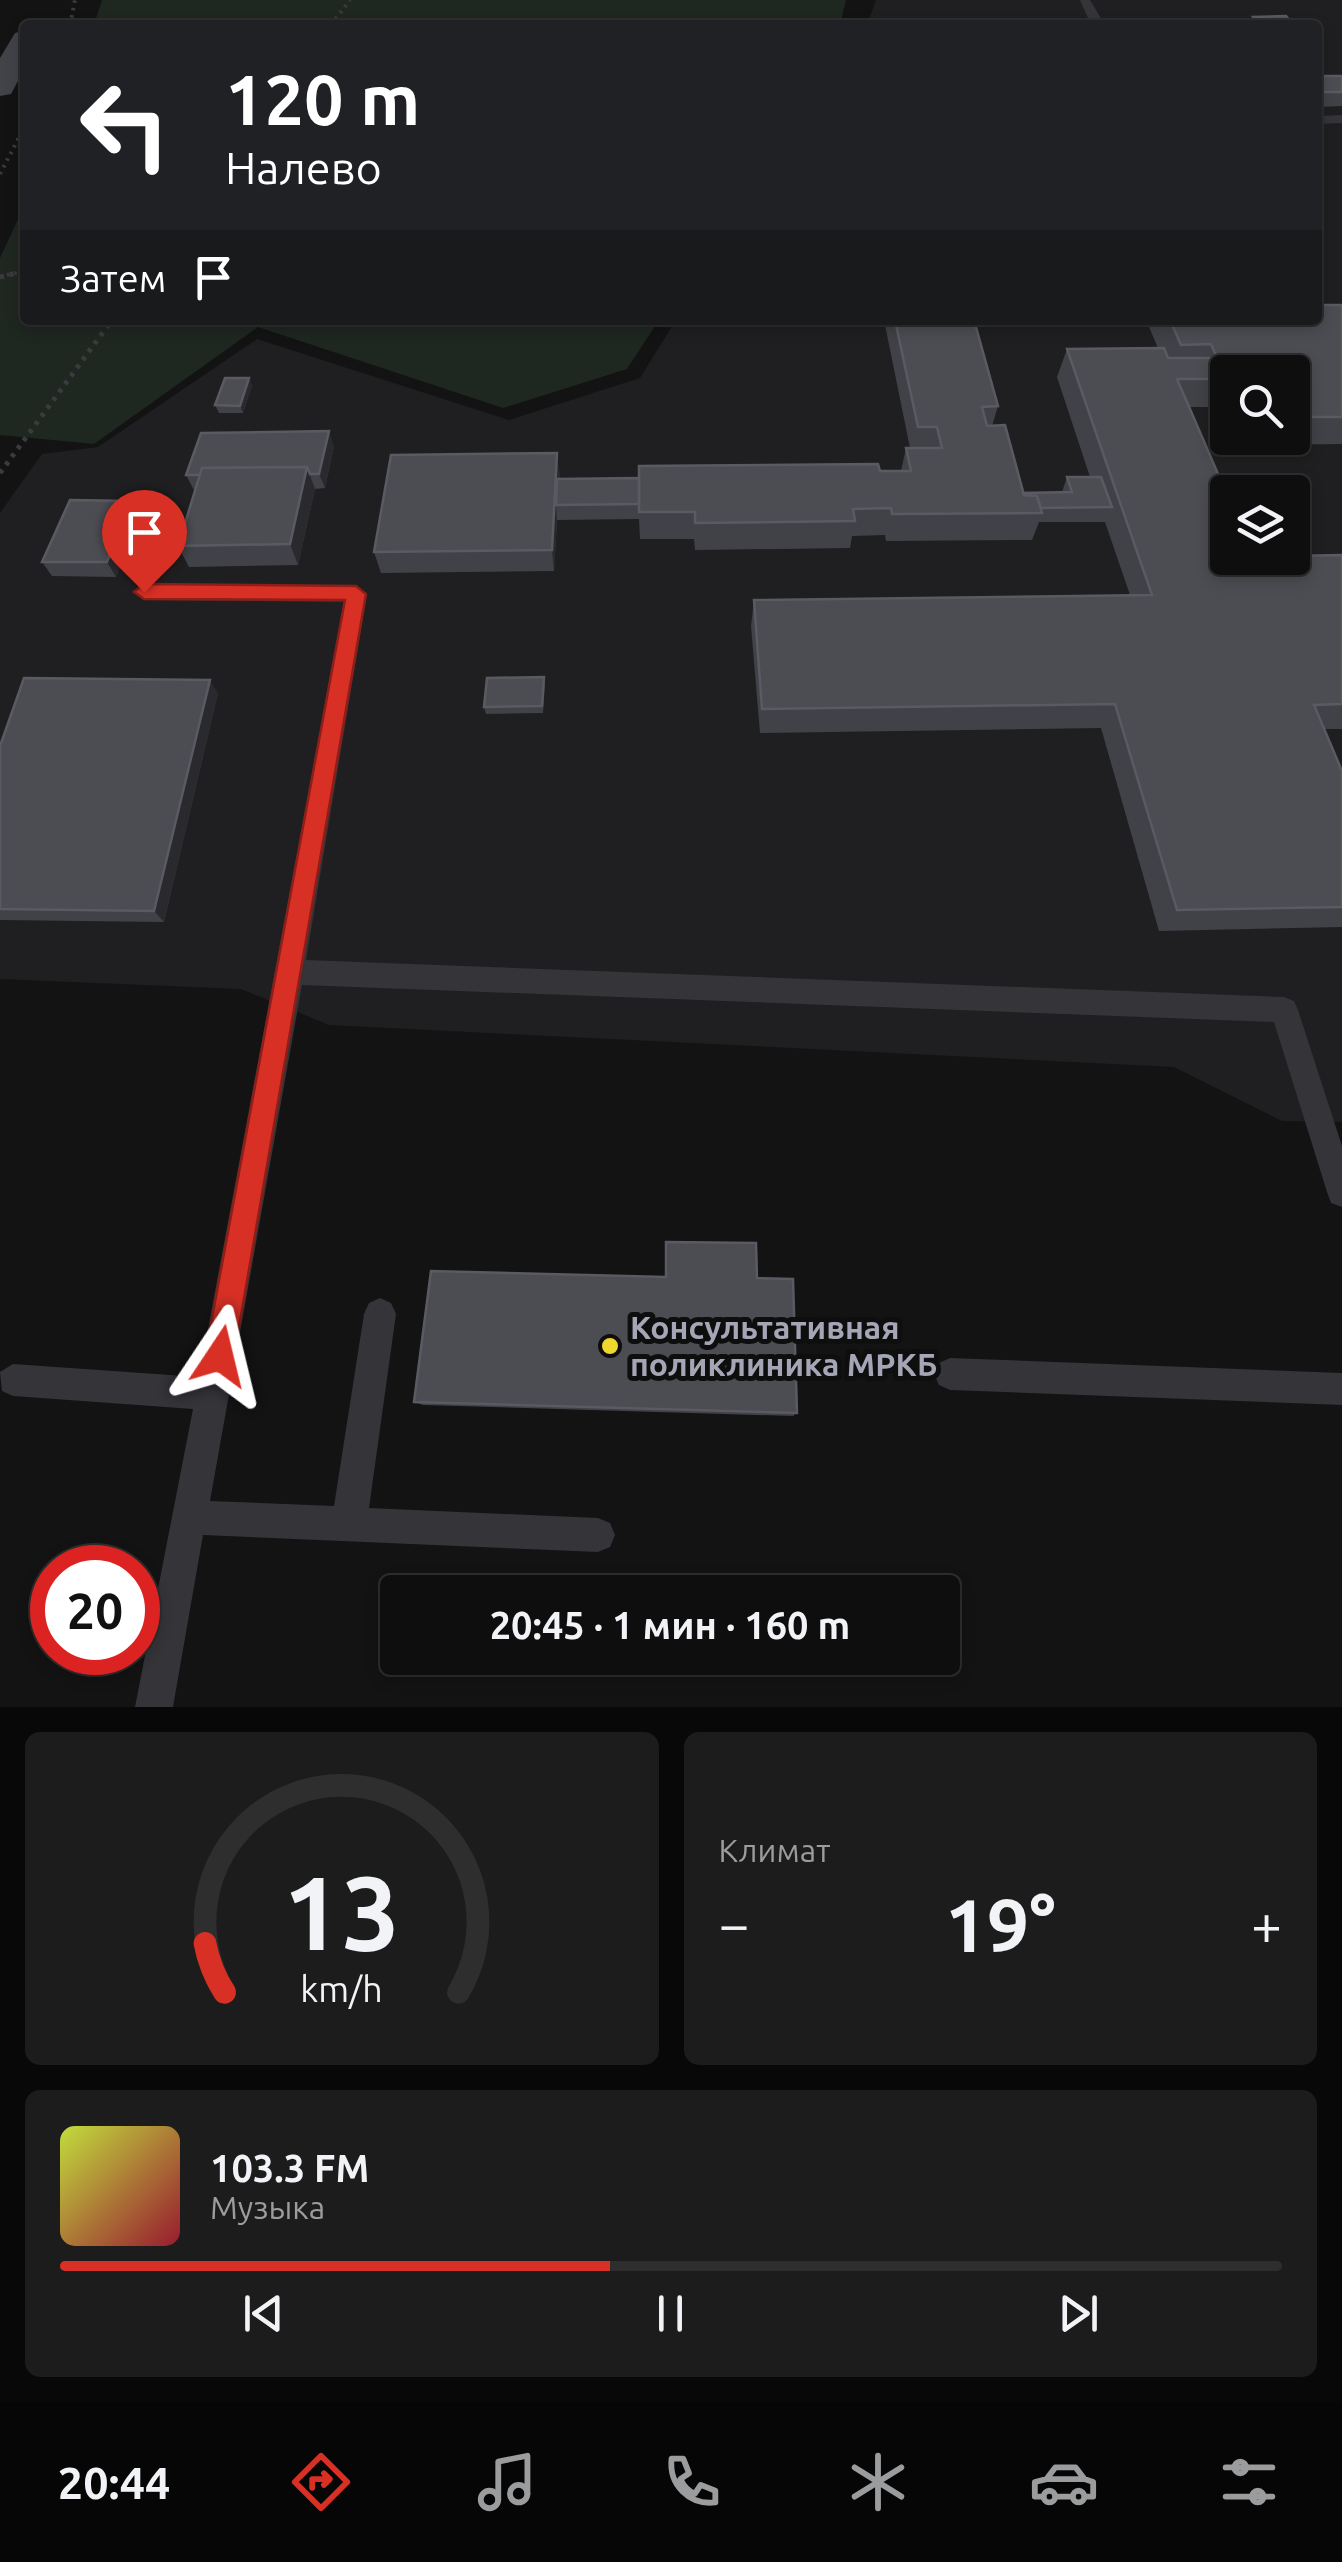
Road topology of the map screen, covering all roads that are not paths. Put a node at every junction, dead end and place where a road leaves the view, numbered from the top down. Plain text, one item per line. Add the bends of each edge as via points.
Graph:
1 (20, 44) edge
2 (0, 87) edge
3 (144, 592) dead end
4 (291, 972) junction
5 (1342, 1192) edge
6 (380, 1314) dead end
7 (950, 1374) dead end
8 (13, 1380) dead end
9 (1342, 1389) edge
10 (212, 1394) junction
11 (189, 1517) junction
12 (349, 1524) junction
13 (598, 1535) dead end
14 (154, 1707) edge

1 - 2 main road
3 - 4 lane via 356,594
4 - 5 lane via 1284,1010
4 - 10 lane
6 - 12 lane
7 - 9 lane
8 - 10 lane
10 - 11 lane
11 - 12 lane
11 - 14 lane
12 - 13 lane

